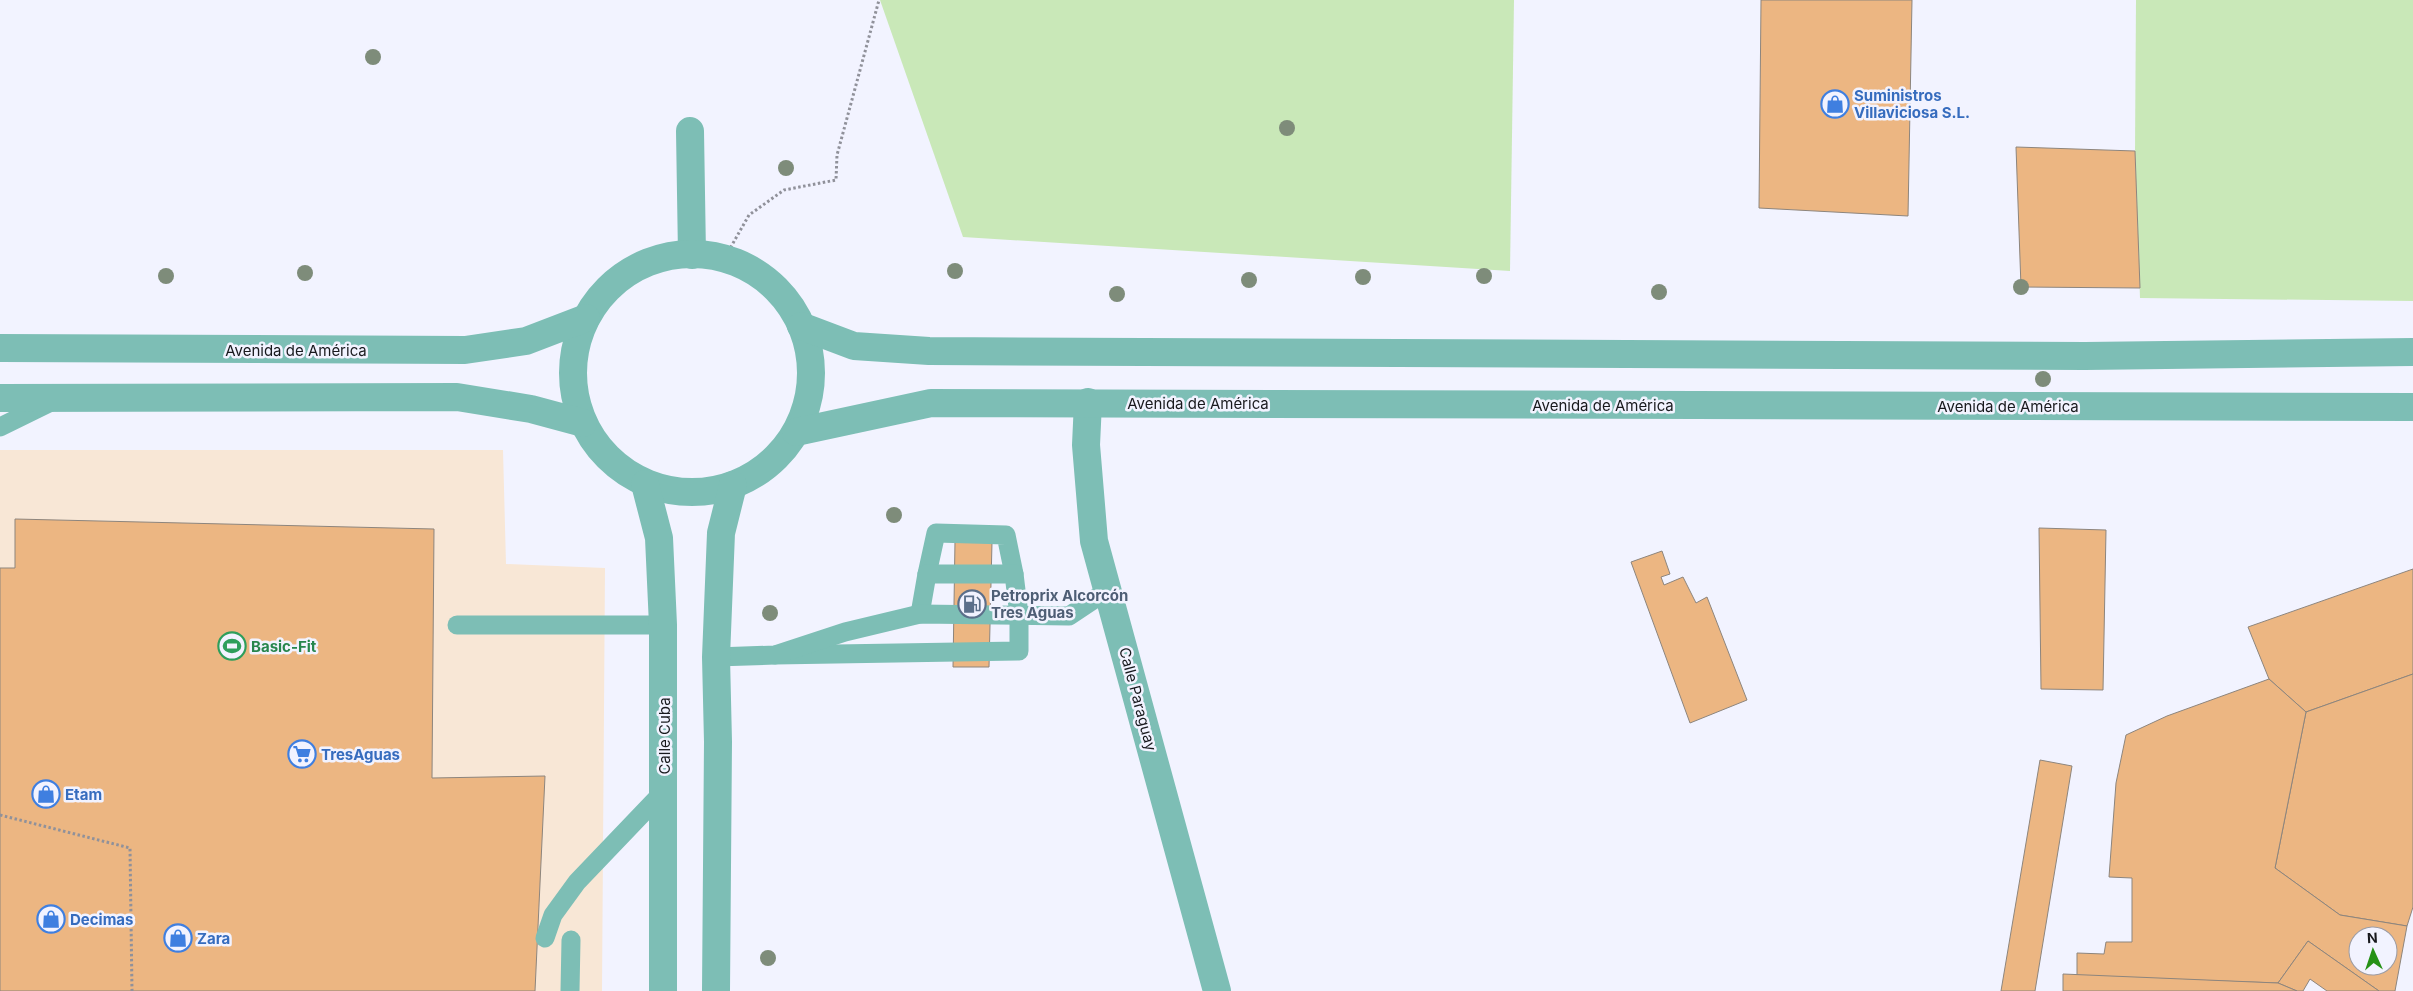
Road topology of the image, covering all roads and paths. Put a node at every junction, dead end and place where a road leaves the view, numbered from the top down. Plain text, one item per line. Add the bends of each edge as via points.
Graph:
1 (879, 0) edge
2 (690, 131) dead end
3 (692, 255) junction
4 (724, 259) junction
5 (586, 318) junction
6 (801, 326) junction
7 (0, 348) edge
8 (2413, 352) edge
9 (61, 397) junction
10 (0, 398) edge
11 (1088, 402) junction
12 (2413, 407) edge
13 (582, 423) junction
14 (0, 426) edge
15 (796, 432) junction
16 (645, 484) junction
17 (733, 485) junction
18 (927, 574) junction
19 (1014, 574) junction
20 (1108, 590) junction
21 (920, 614) junction
22 (1019, 615) junction
23 (457, 625) dead end
24 (663, 625) junction
25 (716, 656) junction
26 (775, 656) junction
27 (664, 792) junction
28 (0, 815) edge
29 (545, 938) dead end
30 (571, 940) dead end
31 (132, 991) edge
32 (570, 991) edge
33 (664, 991) edge
34 (716, 991) edge
35 (1217, 991) edge

1 - 4 path via 838,155 836,180 784,190 749,215
2 - 3 street
3 - 4 street
3 - 5 street via 660,258 630,271 605,292
4 - 6 street via 756,273 783,296
5 - 7 street, Avenida de América via 526,341 466,350
5 - 13 street via 574,352 573,388
6 - 8 street via 854,346 929,351 2085,356
6 - 15 street via 811,361 809,398
9 - 10 street
9 - 13 street via 457,397 531,409
9 - 14 lane
11 - 12 street, Avenida de América
11 - 15 street, Avenida de América via 931,403
11 - 20 street, Calle Paraguay via 1086,445 1094,541
13 - 16 street via 598,448 620,469
15 - 17 street via 769,464
16 - 17 street via 675,492 704,492
16 - 24 street, Calle Cuba via 659,538
17 - 25 street via 721,533
18 - 19 lane
18 - 19 lane via 936,533 1006,535
18 - 21 lane
19 - 22 lane
20 - 22 lane via 1069,616
20 - 35 street, Calle Paraguay
21 - 22 lane
21 - 26 lane via 845,632
22 - 26 lane via 1019,651
23 - 24 lane
24 - 27 street, Calle Cuba
25 - 26 lane
25 - 34 street
27 - 29 lane via 577,882 553,915
27 - 33 street, Calle Cuba
28 - 31 path via 130,848
30 - 32 lane

